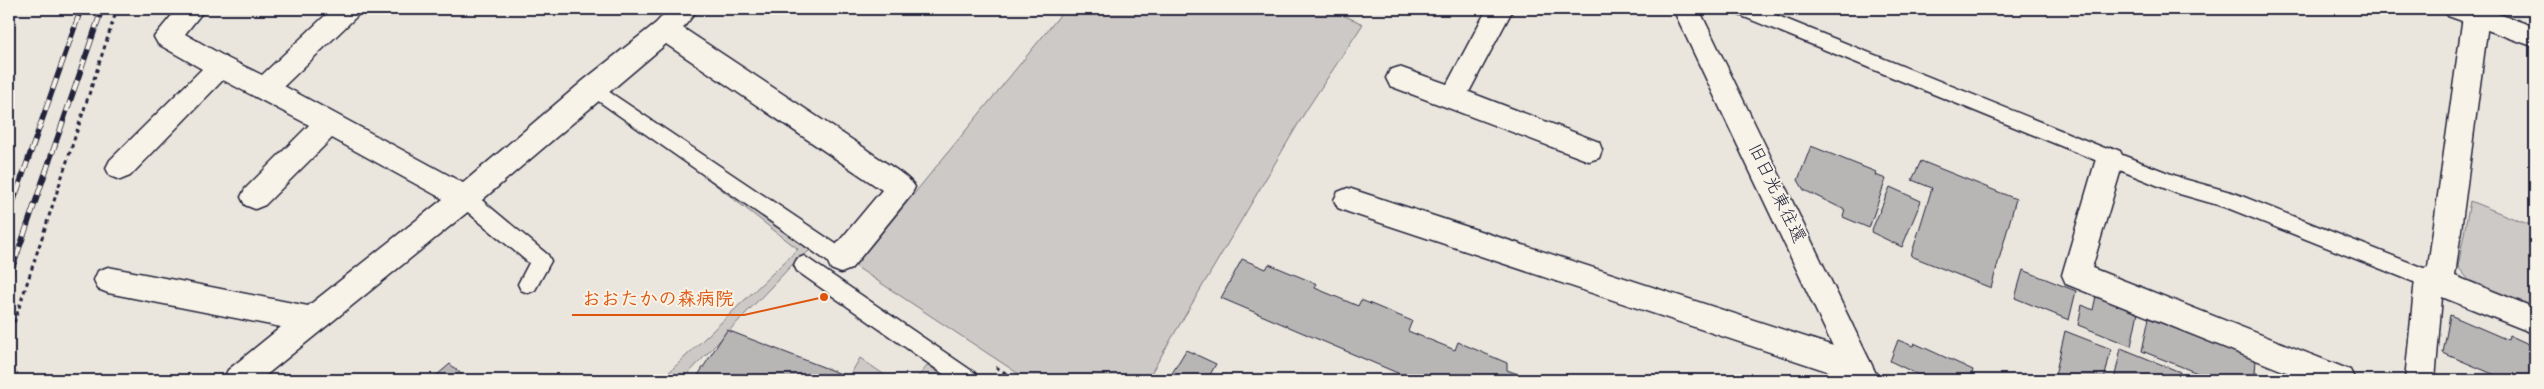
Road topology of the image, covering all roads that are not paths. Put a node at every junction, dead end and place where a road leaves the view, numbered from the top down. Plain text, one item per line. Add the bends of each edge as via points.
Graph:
1 (192, 9) edge
2 (348, 9) edge
3 (685, 9) edge
4 (1500, 9) edge
5 (1686, 9) edge
6 (1743, 9) edge
7 (2466, 12) edge
8 (666, 30) junction
9 (2535, 37) edge
10 (220, 67) junction
11 (1399, 78) dead end
12 (265, 88) junction
13 (593, 88) junction
14 (1454, 96) junction
15 (329, 123) junction
16 (1589, 150) dead end
17 (2110, 159) junction
18 (120, 168) dead end
19 (255, 197) dead end
20 (465, 198) junction
21 (1348, 200) dead end
22 (841, 260) joint
23 (804, 265) dead end
24 (108, 280) dead end
25 (2434, 281) junction
26 (528, 284) dead end
27 (310, 320) junction
28 (2535, 320) edge
29 (1861, 374) edge
30 (238, 380) edge
31 (968, 380) edge
32 (2340, 380) edge
33 (2420, 380) edge

1 - 10 street via 167,37
2 - 12 street
3 - 8 street
4 - 14 street
5 - 29 street, 旧日光東往還
6 - 17 lane
7 - 9 street
7 - 25 street
8 - 13 street
8 - 22 street via 901,187
10 - 12 street
10 - 18 street
11 - 14 street
12 - 15 street
13 - 20 street
13 - 22 lane
14 - 16 street
15 - 19 street
15 - 20 street
17 - 25 lane via 2227,200
17 - 32 street via 2076,275
20 - 26 lane via 541,261
20 - 27 street
21 - 29 street
23 - 31 lane
24 - 27 street
25 - 28 street
25 - 33 street
27 - 30 street

